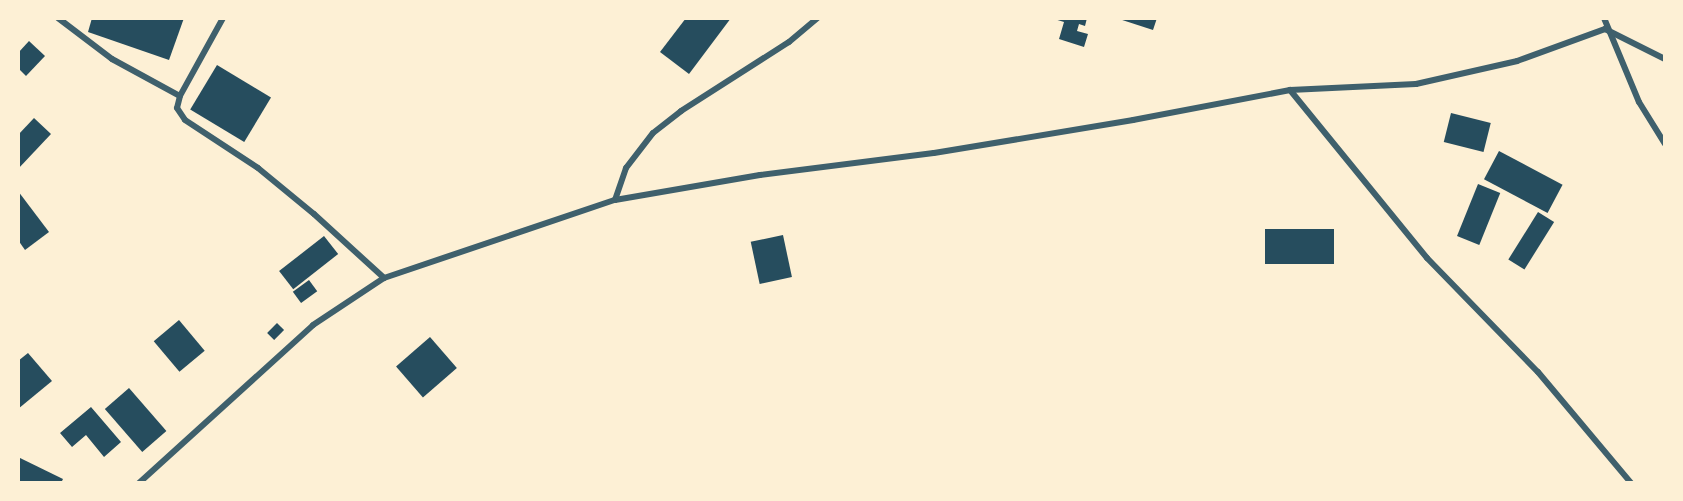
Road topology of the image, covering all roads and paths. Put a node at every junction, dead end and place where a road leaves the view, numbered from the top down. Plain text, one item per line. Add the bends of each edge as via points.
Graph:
1 (58, 18) edge
2 (223, 18) edge
3 (818, 18) edge
4 (1604, 18) edge
5 (1605, 29) junction
6 (1665, 59) edge
7 (1290, 90) junction
8 (180, 96) junction
9 (1665, 144) edge
10 (615, 200) junction
11 (384, 278) junction
12 (139, 483) edge
13 (1631, 483) edge

1 - 8 street via 112,59
2 - 8 street
3 - 10 street via 789,42 653,133 626,168
4 - 5 street
5 - 6 street
5 - 7 street via 1518,61 1416,84
5 - 9 street via 1639,102
7 - 10 street via 934,153 759,175
7 - 13 street via 1427,258 1538,372
8 - 11 street via 177,108 185,120 258,168
10 - 11 street
11 - 12 street via 313,325

